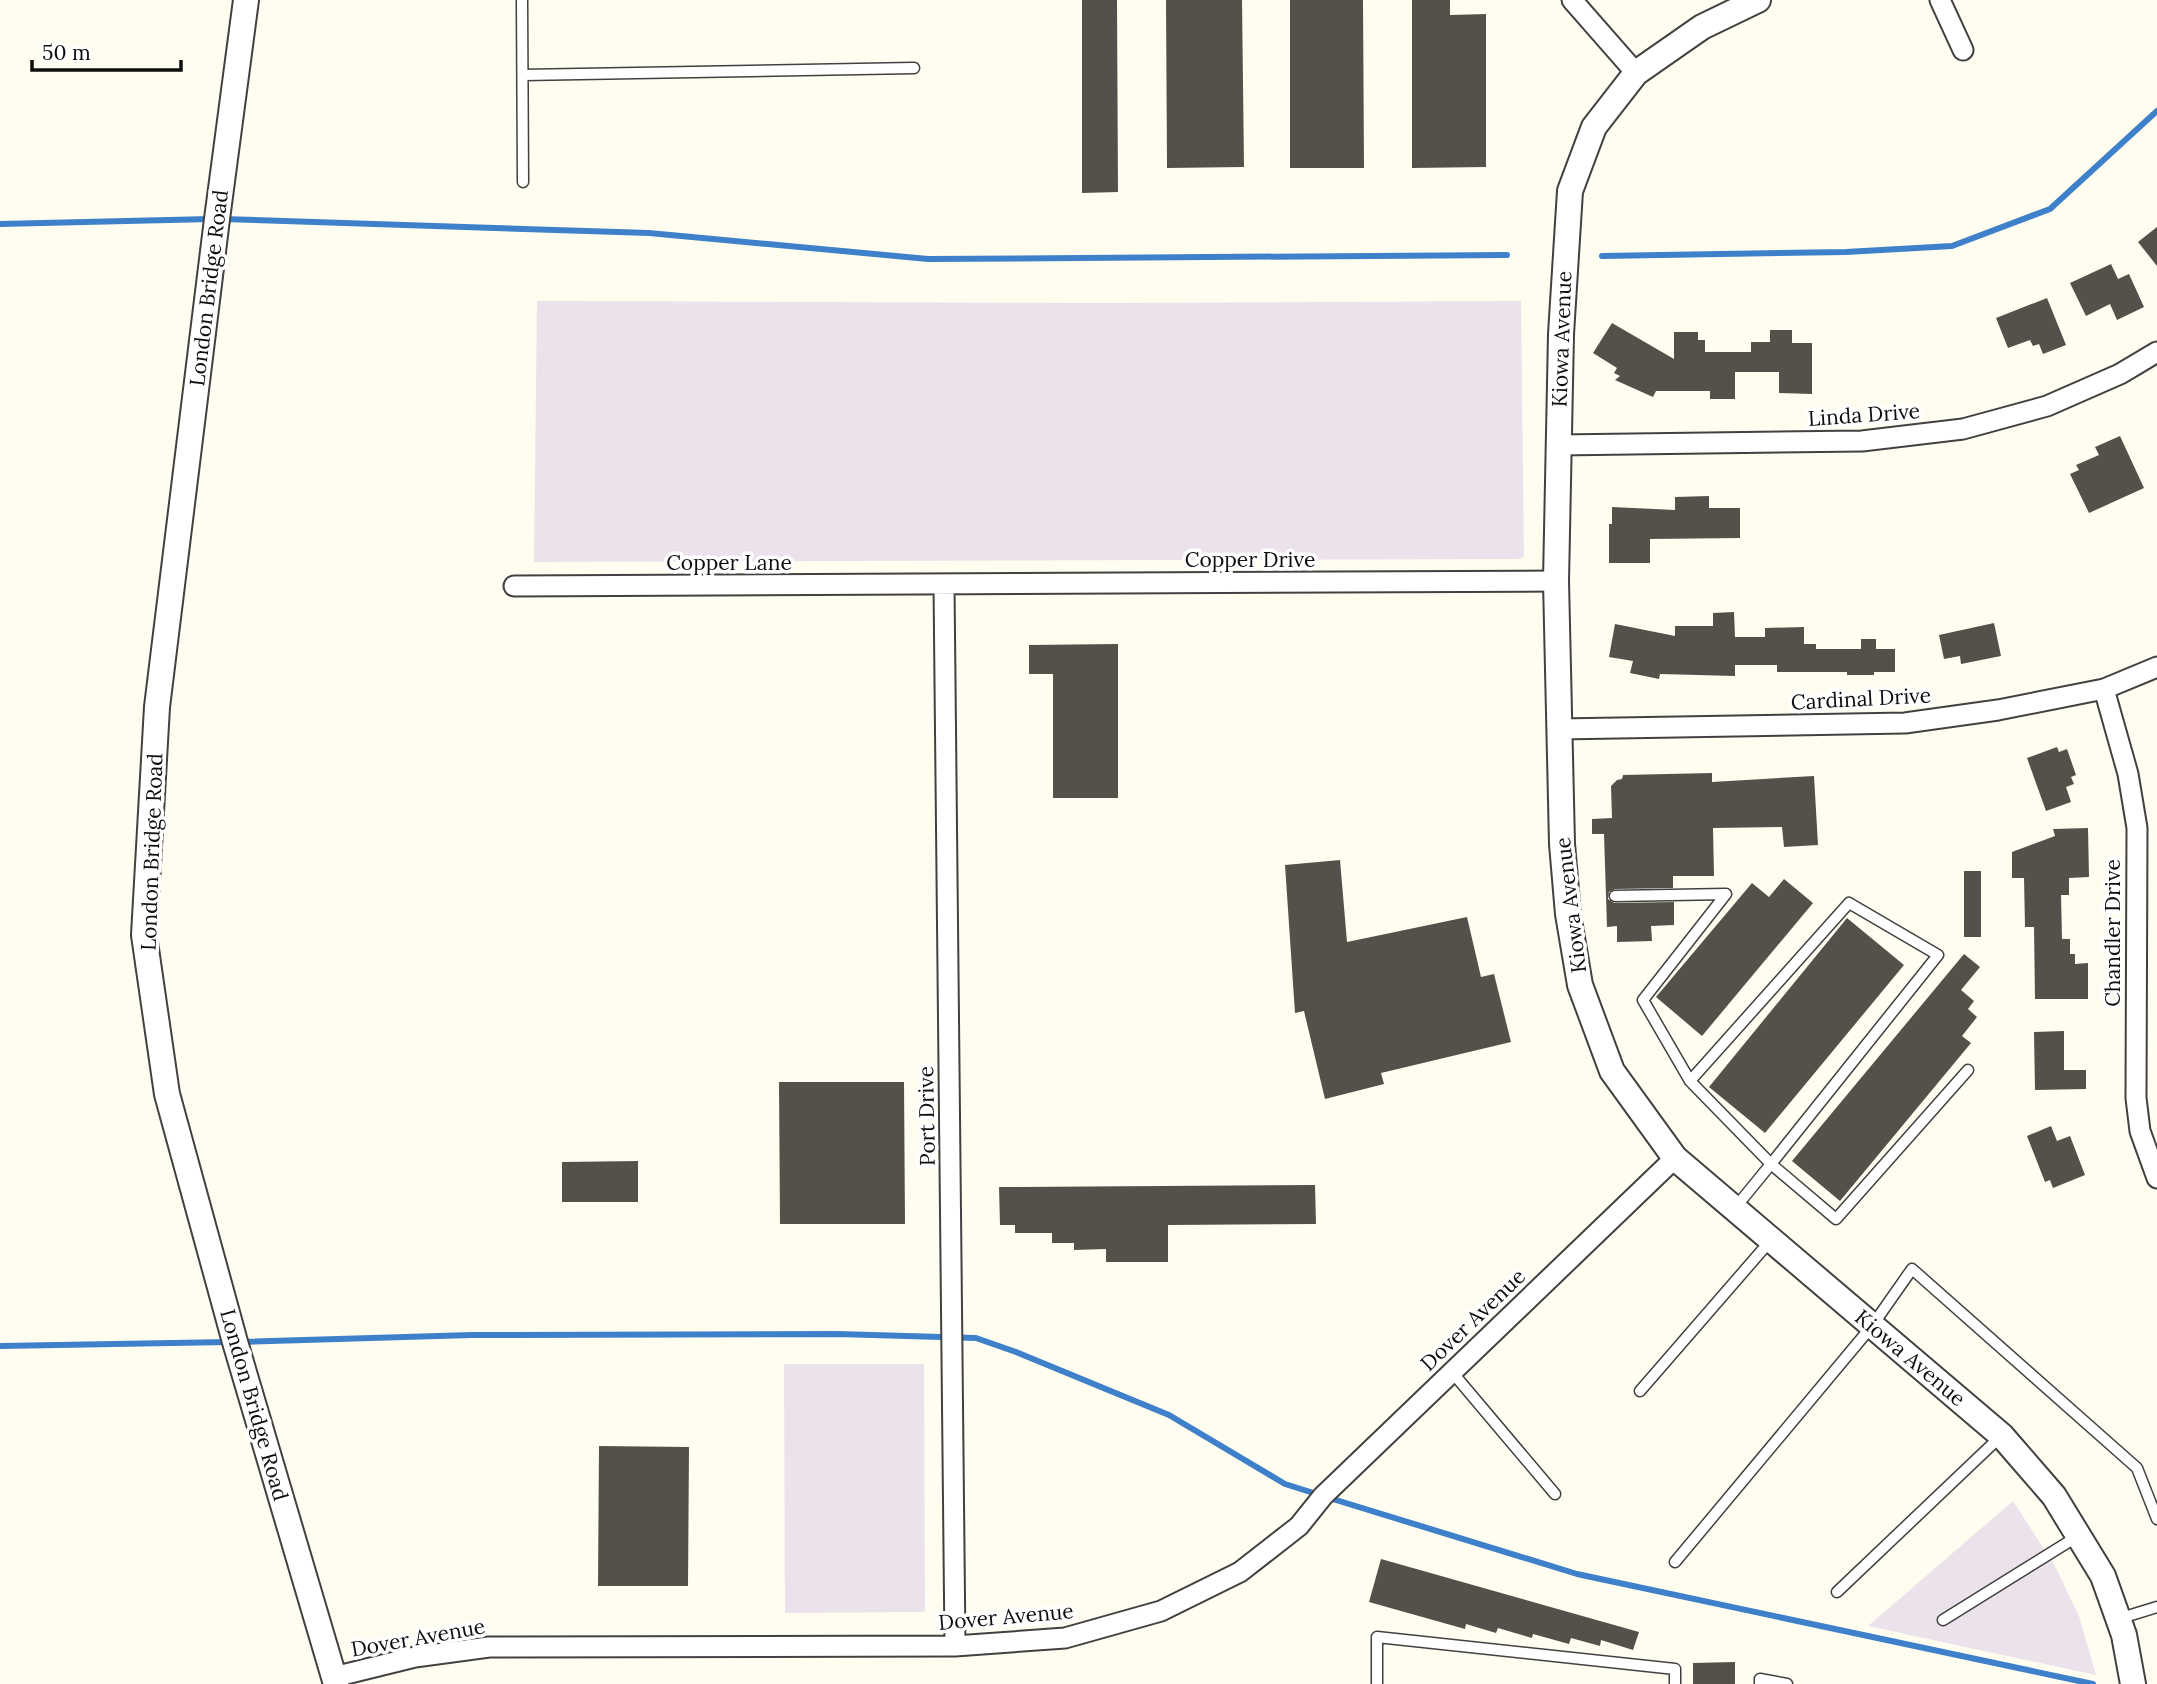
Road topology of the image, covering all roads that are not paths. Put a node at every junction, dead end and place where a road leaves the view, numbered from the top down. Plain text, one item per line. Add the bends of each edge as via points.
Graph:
1 (246, 0) edge
2 (522, 0) edge
3 (1572, 0) edge
4 (1758, 0) edge
5 (1940, 0) edge
6 (1963, 50) dead end
7 (914, 68) dead end
8 (1636, 73) junction
9 (523, 75) junction
10 (523, 182) dead end
11 (2157, 352) edge
12 (1558, 445) junction
13 (1556, 581) junction
14 (944, 585) junction
15 (514, 586) dead end
16 (2157, 667) edge
17 (2104, 690) junction
18 (1559, 729) junction
19 (1615, 896) dead end
20 (1968, 1070) dead end
21 (1690, 1080) junction
22 (1675, 1158) junction
23 (1771, 1164) junction
24 (2157, 1178) edge
25 (1735, 1208) junction
26 (1772, 1240) junction
27 (1872, 1326) junction
28 (1452, 1373) junction
29 (1640, 1391) dead end
30 (2002, 1436) junction
31 (1555, 1494) dead end
32 (2157, 1519) edge
33 (2079, 1536) junction
34 (1675, 1562) dead end
35 (1837, 1592) dead end
36 (2157, 1607) edge
37 (2118, 1619) junction
38 (1942, 1620) dead end
39 (954, 1646) junction
40 (335, 1681) edge
41 (1377, 1684) edge
42 (1675, 1684) edge
43 (1760, 1684) edge
44 (1787, 1684) edge
45 (2133, 1684) edge

1 - 40 street, London Bridge Road via 158,707 144,935 167,1094
2 - 9 lane
3 - 8 street
4 - 8 street, Kiowa Avenue via 1702,27
5 - 6 street
7 - 9 lane
8 - 12 street, Kiowa Avenue via 1594,127 1570,191
9 - 10 lane
11 - 12 street, Linda Drive via 2047,406 1963,429 1862,441
12 - 13 street, Kiowa Avenue
13 - 14 street, Copper Drive
13 - 18 street, Kiowa Avenue
14 - 15 street, Copper Lane
14 - 39 street, Port Drive
16 - 17 street, Cardinal Drive
17 - 18 street, Cardinal Drive via 1905,723
17 - 24 street, Chandler Drive via 2128,774 2137,828 2136,1098 2140,1130
18 - 22 street, Kiowa Avenue via 1562,844 1580,985 1612,1071
19 - 21 lane via 1726,894 1643,1000
20 - 23 lane via 1836,1219
21 - 23 lane
21 - 23 lane via 1849,903 1938,955
22 - 25 street, Kiowa Avenue
22 - 28 street, Dover Avenue
23 - 25 lane
25 - 26 street, Kiowa Avenue
26 - 27 street, Kiowa Avenue
26 - 29 lane
27 - 30 street, Kiowa Avenue
27 - 32 lane via 1912,1269 2137,1468
27 - 34 lane
28 - 31 lane
28 - 39 street, Dover Avenue via 1323,1496 1299,1526 1240,1572 1161,1611 1065,1638
30 - 33 street, Kiowa Avenue via 2054,1496
30 - 35 lane
33 - 37 street, Kiowa Avenue via 2102,1576
33 - 38 lane
36 - 37 lane
37 - 45 street, Kiowa Avenue
39 - 40 street, Dover Avenue via 489,1647 415,1657
41 - 42 lane via 1377,1637 1675,1670
43 - 44 lane via 1760,1679

